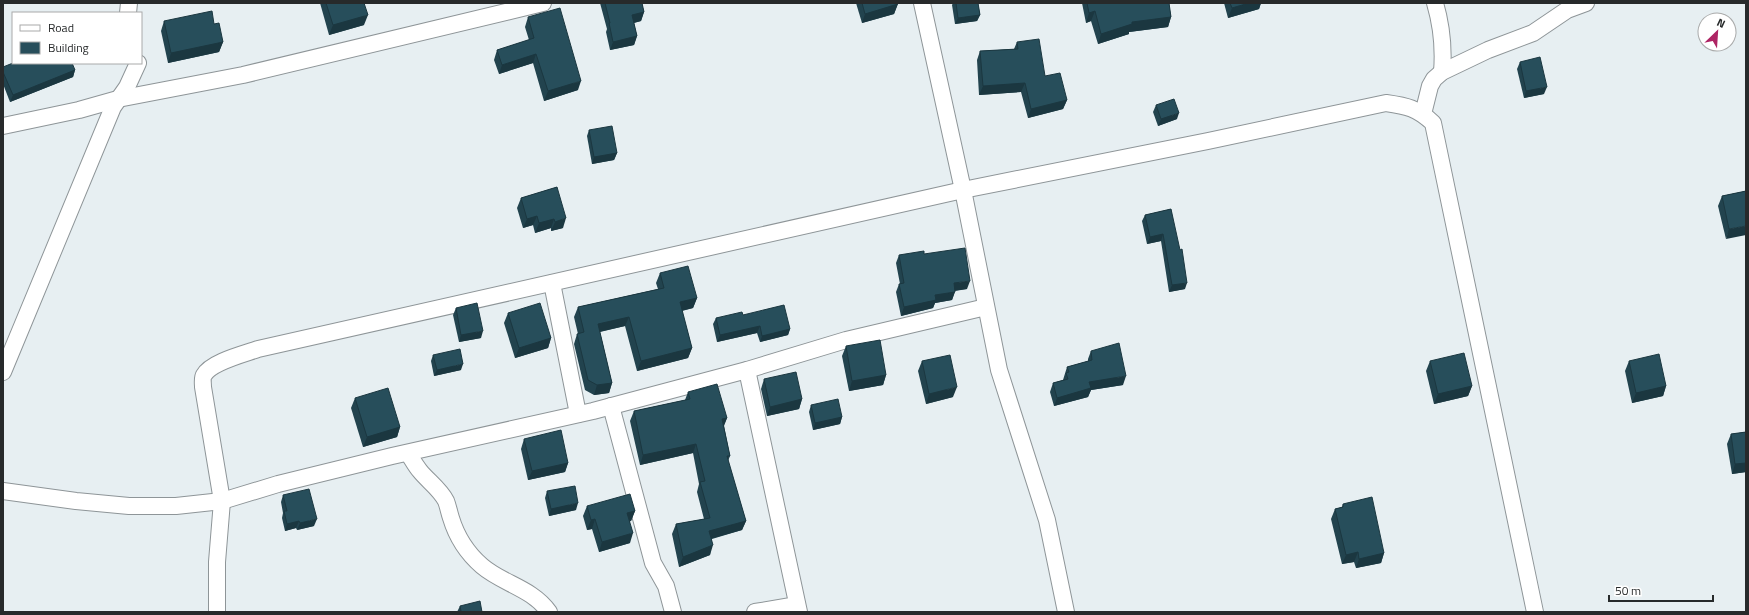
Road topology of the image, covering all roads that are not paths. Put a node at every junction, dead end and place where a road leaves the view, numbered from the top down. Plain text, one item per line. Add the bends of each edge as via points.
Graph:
1 (542, 3) edge
2 (922, 3) edge
3 (1435, 3) edge
4 (1586, 3) edge
5 (138, 64) edge
6 (1442, 72) junction
7 (118, 99) junction
8 (1423, 114) junction
9 (3, 126) edge
10 (963, 190) junction
11 (552, 283) junction
12 (986, 307) junction
13 (747, 370) junction
14 (3, 372) edge
15 (611, 406) junction
16 (578, 414) junction
17 (408, 453) junction
18 (3, 491) edge
19 (222, 502) junction
20 (798, 608) edge
21 (218, 612) edge
22 (549, 612) edge
23 (673, 612) edge
24 (755, 612) edge
25 (1066, 612) edge
26 (1535, 612) edge

1 - 7 street via 243,75
2 - 10 street
3 - 6 street via 1443,36
4 - 6 street via 1567,10 1534,33 1488,50
5 - 7 street via 127,87
6 - 8 street via 1430,86
7 - 9 street
7 - 14 street
8 - 10 street via 1408,106 1386,103
8 - 26 street via 1433,123
10 - 11 street
10 - 12 street
11 - 16 street
11 - 19 street via 258,349 208,369 203,376 203,388
12 - 13 street via 846,340
12 - 25 street via 1006,396 1047,520
13 - 15 street
13 - 20 street
15 - 16 street
15 - 23 street via 653,563 666,586
16 - 17 street
17 - 19 street via 278,484
17 - 22 street via 446,502 456,533 465,549 499,578 536,597
18 - 19 street via 129,506 176,506
19 - 21 street via 217,562
20 - 24 street

